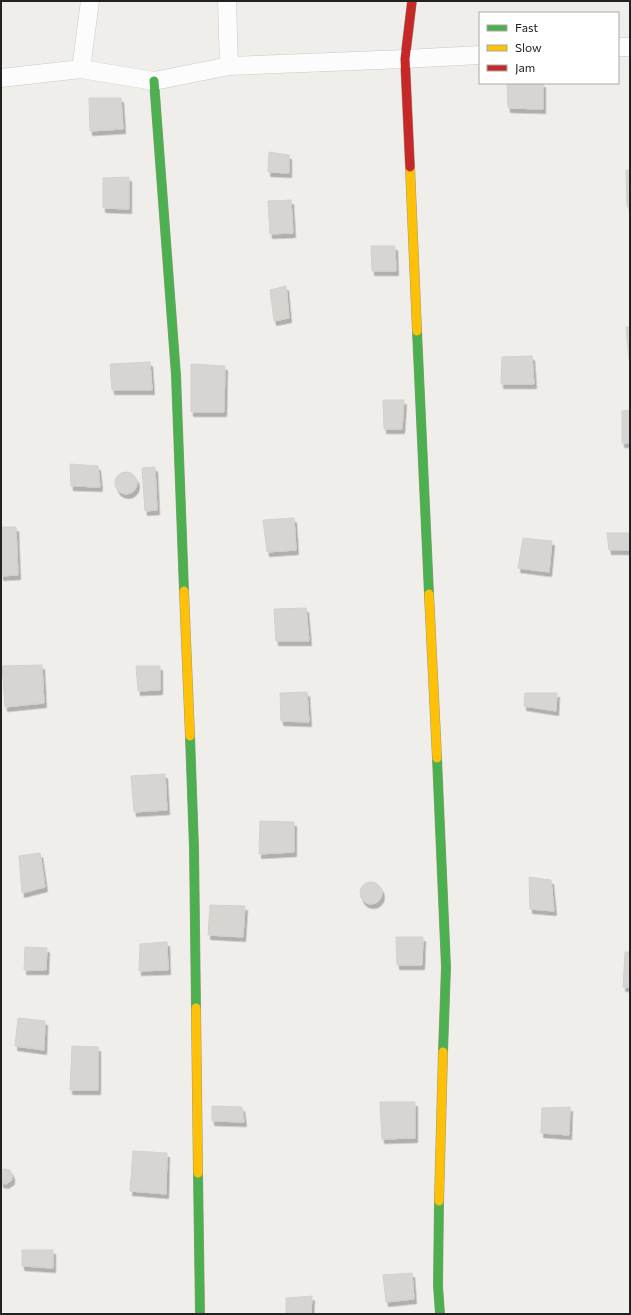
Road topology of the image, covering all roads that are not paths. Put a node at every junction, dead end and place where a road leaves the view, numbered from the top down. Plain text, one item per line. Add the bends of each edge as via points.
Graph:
1 (90, 1) edge
2 (227, 1) edge
3 (412, 1) edge
4 (630, 46) edge
5 (619, 47) edge
6 (479, 55) edge
7 (405, 59) junction
8 (230, 66) junction
9 (81, 69) junction
10 (1, 78) edge
11 (154, 81) junction
12 (200, 1314) edge
13 (440, 1314) edge

1 - 9 street
2 - 8 street
3 - 7 street
4 - 5 street
6 - 7 street
7 - 8 street
7 - 13 street via 446,967 439,1161
8 - 11 street
9 - 10 street
9 - 11 street
11 - 12 street via 176,375 194,848

